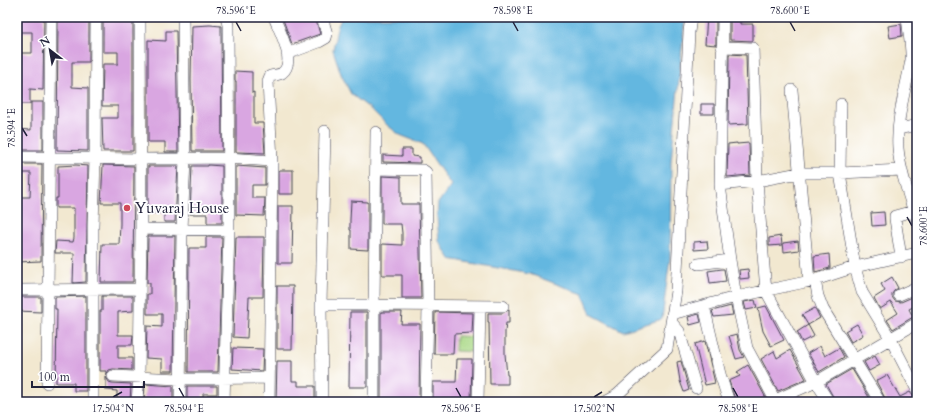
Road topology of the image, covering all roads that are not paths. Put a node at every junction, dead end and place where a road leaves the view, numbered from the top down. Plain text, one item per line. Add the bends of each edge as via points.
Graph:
1 (52, 17) edge
2 (96, 17) edge
3 (140, 17) edge
4 (183, 17) edge
5 (226, 17) edge
6 (274, 17) edge
7 (322, 17) edge
8 (691, 17) edge
9 (723, 17) edge
10 (907, 17) edge
11 (722, 47) junction
12 (288, 54) junction
13 (912, 72) edge
14 (792, 90) dead end
15 (841, 104) dead end
16 (916, 128) edge
17 (898, 129) junction
18 (325, 132) dead end
19 (376, 132) dead end
20 (17, 157) edge
21 (50, 158) junction
22 (95, 158) junction
23 (228, 158) junction
24 (140, 159) junction
25 (185, 159) junction
26 (272, 161) junction
27 (376, 169) junction
28 (902, 170) junction
29 (799, 172) junction
30 (840, 173) junction
31 (757, 181) junction
32 (720, 185) junction
33 (915, 210) edge
34 (917, 222) edge
35 (141, 229) junction
36 (182, 230) junction
37 (229, 230) junction
38 (917, 253) edge
39 (902, 257) junction
40 (730, 260) junction
41 (698, 264) dead end
42 (855, 268) junction
43 (812, 280) junction
44 (917, 287) edge
45 (139, 289) junction
46 (17, 290) edge
47 (47, 290) junction
48 (93, 290) junction
49 (766, 291) junction
50 (899, 295) dead end
51 (736, 297) junction
52 (374, 304) junction
53 (321, 306) junction
54 (428, 306) junction
55 (480, 306) junction
56 (503, 306) dead end
57 (704, 306) junction
58 (672, 318) junction
59 (917, 323) edge
60 (890, 338) junction
61 (854, 359) junction
62 (112, 376) dead end
63 (139, 377) junction
64 (224, 378) junction
65 (269, 378) junction
66 (180, 379) junction
67 (816, 382) junction
68 (47, 383) dead end
69 (696, 388) dead end
70 (917, 390) edge
71 (93, 400) dead end
72 (774, 401) edge
73 (137, 402) edge
74 (180, 402) edge
75 (224, 402) edge
76 (269, 402) edge
77 (322, 402) edge
78 (374, 402) edge
79 (426, 402) edge
80 (478, 402) edge
81 (604, 402) edge
82 (729, 402) edge
83 (829, 402) edge
84 (880, 402) edge

1 - 21 street
2 - 22 street
3 - 24 street
4 - 25 street
5 - 23 street
6 - 12 street
7 - 12 street via 326,38
8 - 58 street via 676,291
9 - 11 street
10 - 13 street
11 - 31 street via 753,48
11 - 32 street
12 - 26 street via 286,68 280,74 270,76 268,81
13 - 17 street
14 - 29 street
15 - 30 street
16 - 17 street
17 - 28 street
18 - 53 street
19 - 27 street
20 - 21 street
21 - 22 street
21 - 47 street
22 - 24 street
22 - 48 street
23 - 25 street
23 - 26 street
23 - 37 street
24 - 25 street
24 - 35 street
25 - 36 street
26 - 65 street
27 - 52 street
27 - 54 street via 426,172
28 - 30 street
28 - 33 street
29 - 30 street
29 - 31 street
29 - 43 street
30 - 42 street
31 - 32 street
31 - 49 street
32 - 40 street
33 - 34 street
33 - 39 street via 895,216
35 - 36 street
35 - 45 street
36 - 37 street
36 - 66 street
37 - 64 street
38 - 39 street
39 - 42 street
40 - 41 street
40 - 51 street
42 - 43 street
42 - 60 street via 862,292
43 - 49 street
43 - 61 street via 823,309
44 - 50 street
45 - 48 street
45 - 63 street
46 - 47 street
47 - 48 street
47 - 68 street
48 - 71 street
49 - 51 street
49 - 67 street
51 - 57 street
51 - 72 street via 747,348
52 - 53 street
52 - 54 street
52 - 78 street
53 - 77 street
54 - 55 street
54 - 79 street
55 - 56 street
55 - 80 street
57 - 58 street
57 - 82 street
58 - 69 street via 679,331
58 - 81 street via 667,349 616,395
59 - 60 street
60 - 61 street
60 - 70 street
61 - 67 street
61 - 84 street
62 - 63 street
63 - 66 street
63 - 73 street
64 - 65 street
64 - 66 street
64 - 75 street
65 - 76 street
66 - 74 street
67 - 72 street
67 - 83 street

